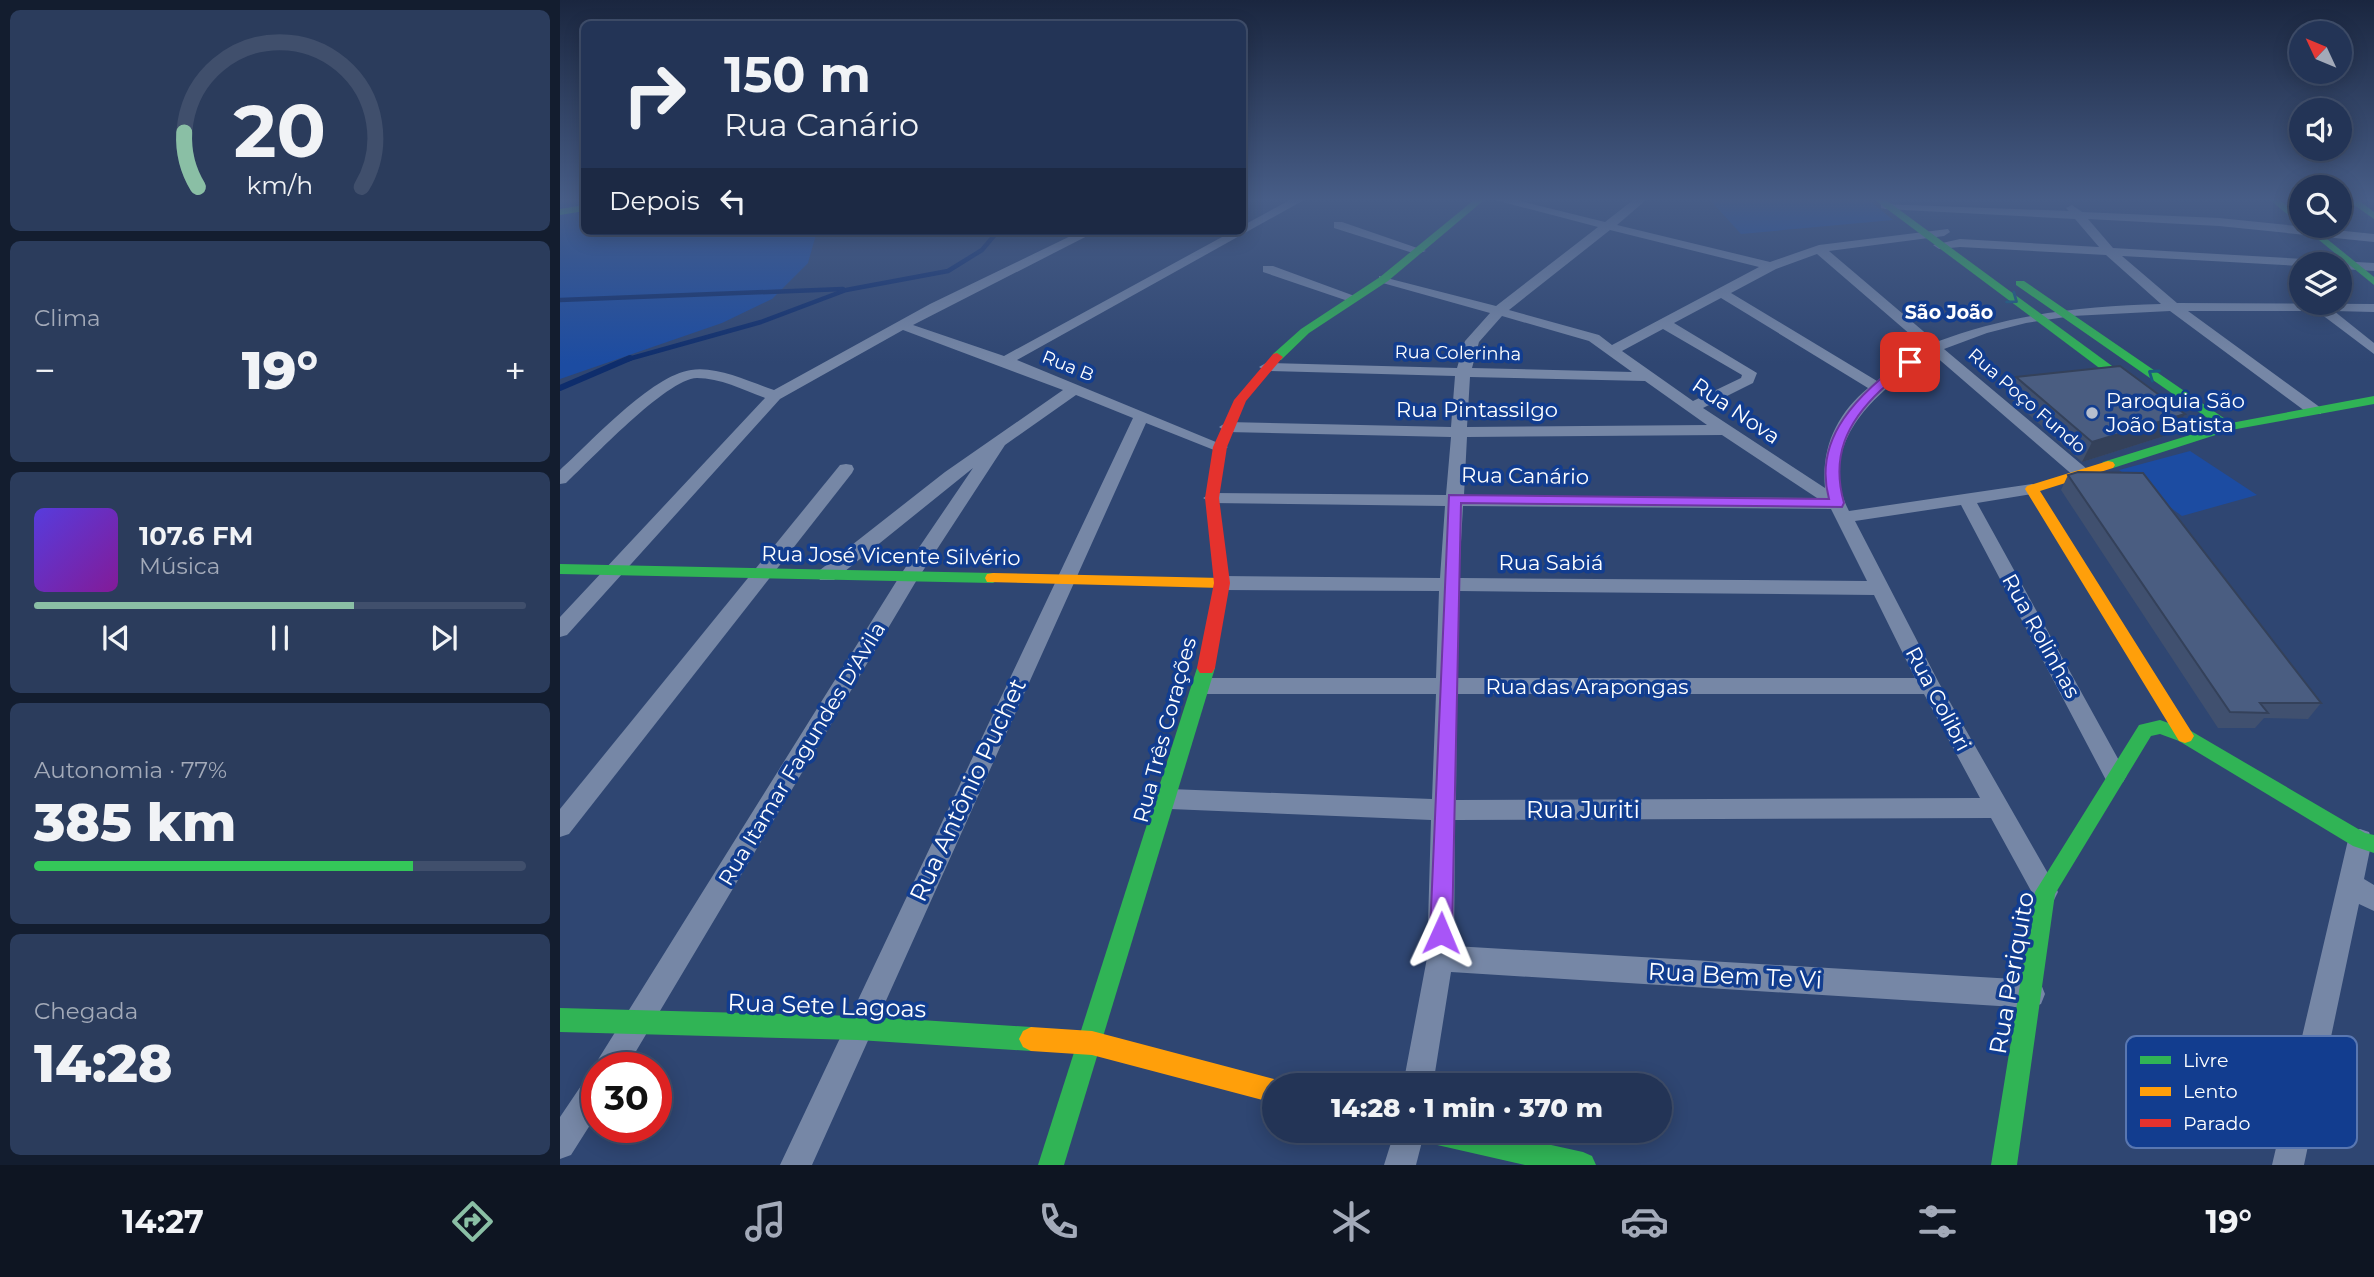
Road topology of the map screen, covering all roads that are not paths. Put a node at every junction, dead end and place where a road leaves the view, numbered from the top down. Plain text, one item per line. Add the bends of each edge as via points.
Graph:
1 (1044, 254) edge
2 (1199, 254) edge
3 (1416, 254) edge
4 (1573, 254) edge
5 (1718, 254) edge
6 (1804, 254) edge
7 (1825, 254) edge
8 (1960, 254) edge
9 (1977, 254) edge
10 (2113, 254) edge
11 (2154, 254) edge
12 (2289, 262) edge
13 (2352, 265) edge
14 (1770, 267) junction
15 (2374, 267) edge
16 (2352, 268) edge
17 (1268, 269) dead end
18 (1384, 279) junction
19 (2374, 282) edge
20 (1722, 293) junction
21 (1353, 298) junction
22 (2289, 306) edge
23 (2173, 307) junction
24 (2352, 307) edge
25 (2374, 308) edge
26 (1500, 310) junction
27 (2064, 313) junction
28 (2330, 315) edge
29 (2038, 317) junction
30 (1665, 324) junction
31 (901, 325) junction
32 (1937, 347) junction
33 (1614, 350) junction
34 (2374, 350) edge
35 (1004, 361) junction
36 (1266, 368) junction
37 (1463, 373) junction
38 (1648, 377) junction
39 (1877, 387) junction
40 (1074, 389) junction
41 (775, 396) junction
42 (2144, 396) edge
43 (2374, 400) edge
44 (1692, 408) junction
45 (2315, 411) junction
46 (1142, 415) junction
47 (1227, 427) junction
48 (2229, 427) junction
49 (1726, 430) junction
50 (1459, 432) junction
51 (999, 442) junction
52 (1220, 447) junction
53 (846, 469) dead end
54 (2081, 473) junction
55 (560, 479) edge
56 (2032, 489) junction
57 (1212, 498) junction
58 (1454, 498) junction
59 (1966, 499) junction
60 (1842, 510) junction
61 (560, 569) edge
62 (615, 571) junction
63 (761, 575) junction
64 (827, 575) junction
65 (908, 579) junction
66 (1064, 581) junction
67 (1222, 583) junction
68 (1450, 585) junction
69 (1880, 588) junction
70 (560, 630) edge
71 (1203, 686) junction
72 (1930, 686) junction
73 (1449, 687) junction
74 (2185, 736) junction
75 (2115, 775) junction
76 (1170, 799) junction
77 (1997, 808) junction
78 (1442, 810) junction
79 (560, 827) edge
80 (2367, 842) edge
81 (2349, 884) junction
82 (2045, 892) junction
83 (2374, 899) edge
84 (1440, 958) junction
85 (2031, 994) junction
86 (560, 1020) edge
87 (639, 1022) junction
88 (859, 1028) junction
89 (2316, 1036) edge
90 (1092, 1042) junction
91 (620, 1052) edge
92 (1420, 1073) edge
93 (1262, 1088) edge
94 (581, 1112) edge
95 (1406, 1143) edge
96 (1483, 1143) edge
97 (560, 1144) edge
98 (796, 1165) edge
99 (1051, 1165) edge
100 (1400, 1165) edge
101 (1583, 1165) edge
102 (2004, 1165) edge

1 - 31 street
2 - 35 street
3 - 18 street, Rua Três Corações
4 - 26 street
5 - 14 street
6 - 14 street
7 - 32 street, Rua Poço Fundo
8 -> 29 street
9 - 27 street
10 - 23 street
11 - 12 street
13 - 15 street
14 - 20 street
16 - 19 street
17 - 21 street
18 - 21 street, Rua Três Corações
18 - 26 street, Rua Nova
20 - 30 street
20 - 39 street
21 - 36 street, Rua Três Corações via 1305,331
22 - 23 street
23 - 27 street
23 - 45 street
24 - 25 street
26 - 33 street, Rua Nova via 1578,332
26 - 37 street via 1472,341
27 - 29 street
48 -> 27 street
28 - 34 street
29 - 32 street
29 - 42 street
30 - 33 street
30 - 44 street via 1750,373 1748,380
31 - 35 street, Rua B
31 - 41 street
32 - 39 street
32 - 54 street, Rua Poço Fundo
33 - 38 street, Rua Nova
35 - 40 street, Rua B
36 - 37 street, Rua Colerinha
36 - 47 street, Rua Três Corações via 1240,400
37 - 38 street, Rua Colerinha
37 - 50 street
38 - 44 street, Rua Nova
39 - 60 street via 1856,409 1835,445 1830,478
40 - 46 street, Rua B
40 - 51 street
41 - 55 street via 699,374 682,376 662,388
41 - 62 street
43 - 45 street
44 - 49 street, Rua Nova
45 - 48 street
46 - 52 street, Rua B
46 - 66 street, Rua Antônio Puchet
47 - 50 street, Rua Pintassilgo
47 - 52 street, Rua Três Corações
48 - 54 street via 2192,432
49 - 50 street, Rua Pintassilgo
49 - 60 street, Rua Nova
50 - 58 street
51 - 64 street
51 - 65 street, Rua Itamar Fagundes D'Avila
52 - 57 street, Rua Três Corações
53 - 63 street
54 - 56 street
56 - 59 street, Rua Canário
56 - 74 street
57 - 58 street, Rua Canário
57 - 67 street, Rua Três Corações
58 - 60 street, Rua Canário
58 - 68 street
59 - 60 street, Rua Canário
59 - 75 street, Rua Rolinhas
60 - 69 street, Rua Colibri
61 - 62 street, Rua José Vicente Silvério
62 - 63 street, Rua José Vicente Silvério
62 - 70 street
63 - 64 street, Rua José Vicente Silvério
63 - 79 street
64 - 65 street, Rua José Vicente Silvério
65 - 66 street, Rua José Vicente Silvério
65 - 87 street, Rua Itamar Fagundes D'Avila
66 - 67 street, Rua José Vicente Silvério
66 - 88 street, Rua Antônio Puchet
67 - 68 street, Rua Sabiá
67 - 71 street, Rua Três Corações
68 - 69 street, Rua Sabiá
68 - 73 street
69 - 72 street, Rua Colibri
71 - 73 street, Rua das Arapongas
71 - 76 street, Rua Três Corações
72 - 73 street, Rua das Arapongas
72 - 77 street, Rua Colibri
73 - 78 street
74 - 75 street, Rua Periquito via 2165,727 2145,730
74 - 80 street
75 - 82 street, Rua Periquito
76 - 78 street, Rua Juriti
76 - 90 street, Rua Três Corações
77 - 78 street, Rua Juriti
77 - 82 street, Rua Colibri
78 - 84 street
80 - 81 street
81 - 83 street
81 - 89 street
82 - 85 street, Rua Periquito
84 - 85 street, Rua Bem Te Vi
84 - 92 street
85 - 102 street, Rua Periquito
86 - 87 street, Rua Sete Lagoas
87 - 88 street, Rua Sete Lagoas
87 - 91 street, Rua Itamar Fagundes D'Avila
88 - 90 street, Rua Sete Lagoas
88 - 98 street, Rua Antônio Puchet
90 - 93 street, Rua Sete Lagoas
90 - 99 street, Rua Três Corações
94 - 97 street
95 - 100 street
96 - 101 street

